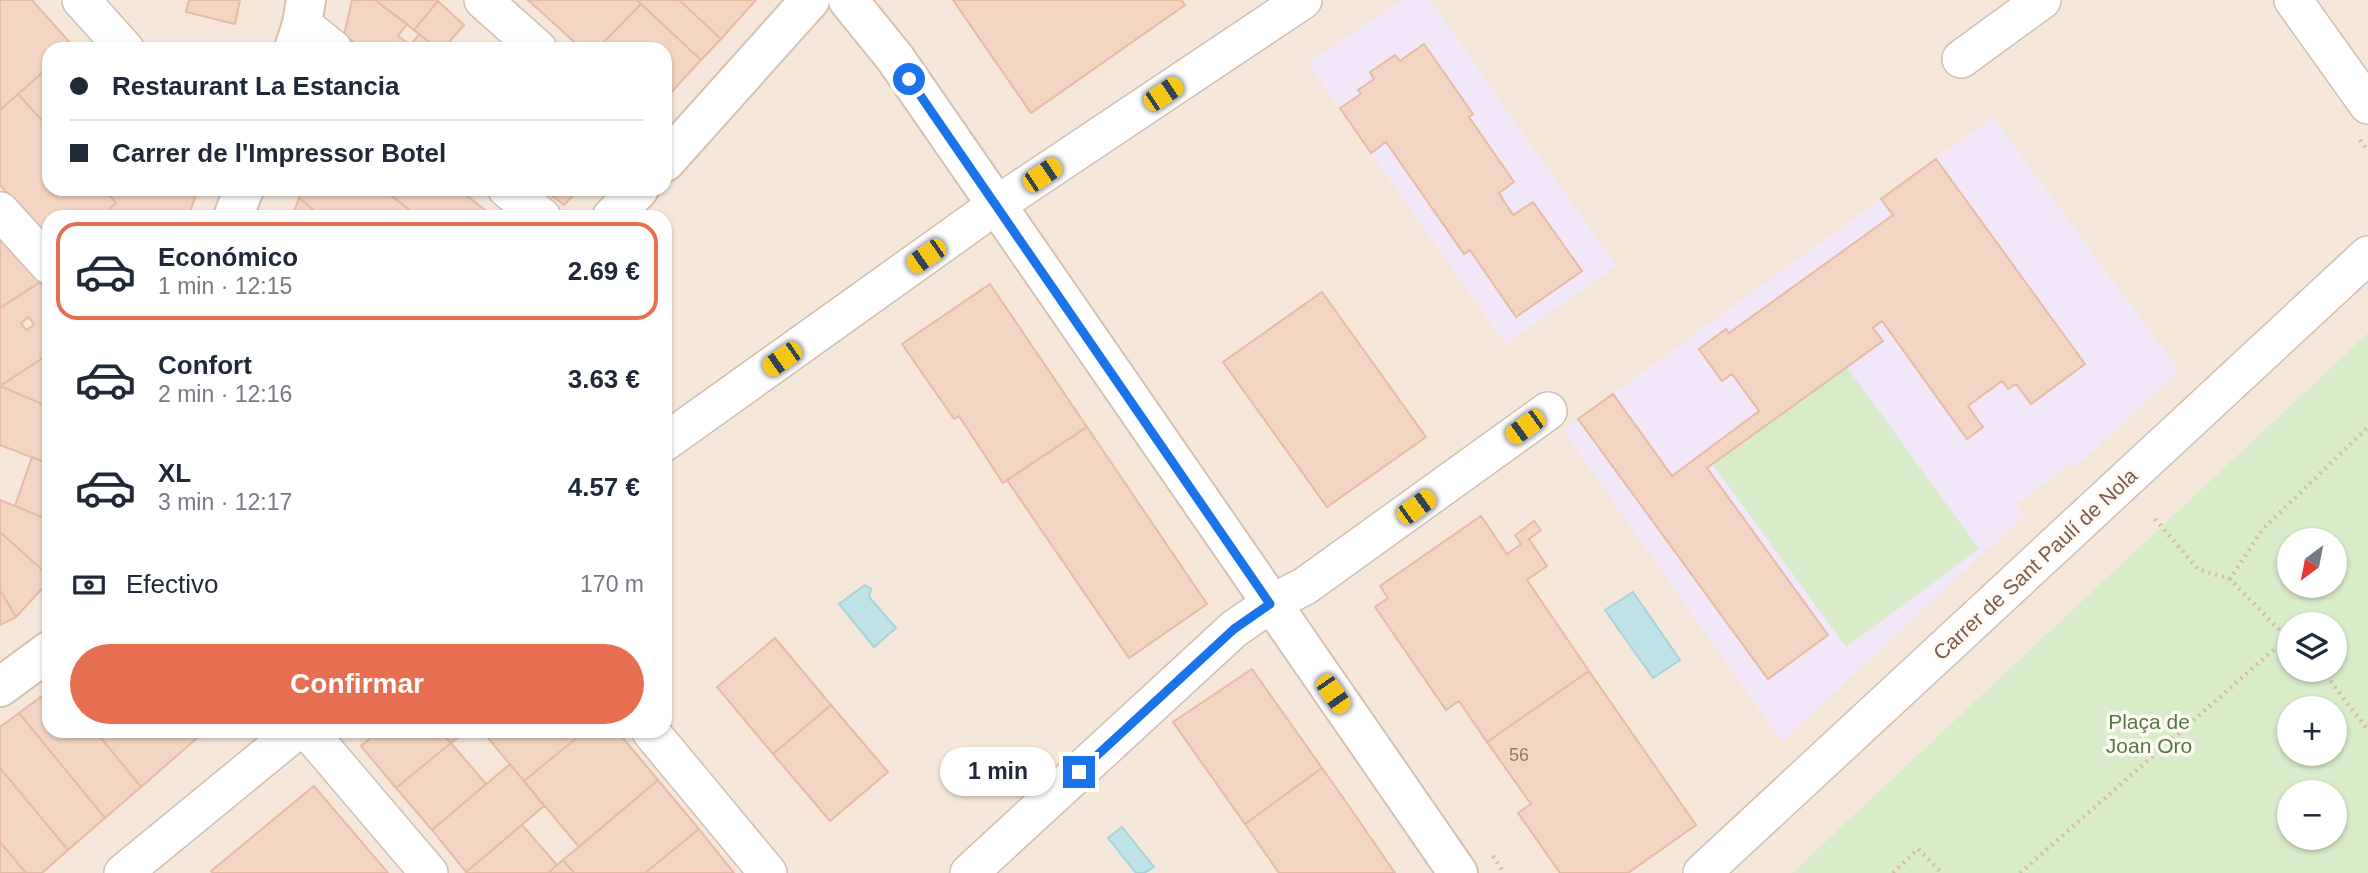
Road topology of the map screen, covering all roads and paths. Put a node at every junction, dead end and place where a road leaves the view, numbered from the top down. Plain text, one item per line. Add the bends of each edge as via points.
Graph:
1 (81, 0) edge
2 (484, 0) edge
3 (810, 0) edge
4 (848, 0) edge
5 (1303, 0) edge
6 (2042, 0) edge
7 (2293, 0) edge
8 (301, 24) edge
9 (119, 42) edge
10 (324, 42) edge
11 (530, 42) edge
12 (1961, 59) dead end
13 (2368, 105) edge
14 (672, 154) edge
15 (516, 196) edge
16 (632, 196) edge
17 (995, 206) junction
18 (534, 210) edge
19 (619, 210) edge
20 (0, 211) edge
21 (2368, 255) edge
22 (42, 257) edge
23 (1548, 411) dead end
24 (2368, 426) edge
25 (672, 437) edge
26 (2155, 519) dead end
27 (2230, 579) junction
28 (1270, 604) junction
29 (2277, 628) edge
30 (2277, 649) edge
31 (42, 656) edge
32 (2331, 682) edge
33 (0, 687) edge
34 (2368, 730) edge
35 (288, 738) edge
36 (314, 738) edge
37 (655, 738) edge
38 (145, 866) edge
39 (429, 873) edge
40 (768, 873) edge
41 (968, 873) edge
42 (1458, 873) edge
43 (1702, 873) edge
44 (1893, 873) edge
45 (1942, 873) edge
46 (2020, 873) edge

1 - 9 street
2 - 11 street
3 - 14 main road
4 - 17 main road via 895,58
5 - 17 street
6 - 12 street
7 - 13 street
8 - 10 street
15 - 18 street
16 - 19 main road
17 - 25 street
17 - 28 main road
20 - 22 street
21 - 43 street, Carrer de Sant Paulí de Nola
23 - 28 street via 1306,586
24 - 27 path via 2262,530
26 - 27 path via 2198,569
27 - 29 path
28 - 41 street via 1234,629
28 - 42 main road
30 - 46 path
31 - 33 main road
32 - 34 path
35 - 38 street
36 - 39 street
37 - 40 street
44 - 45 path via 1918,849

